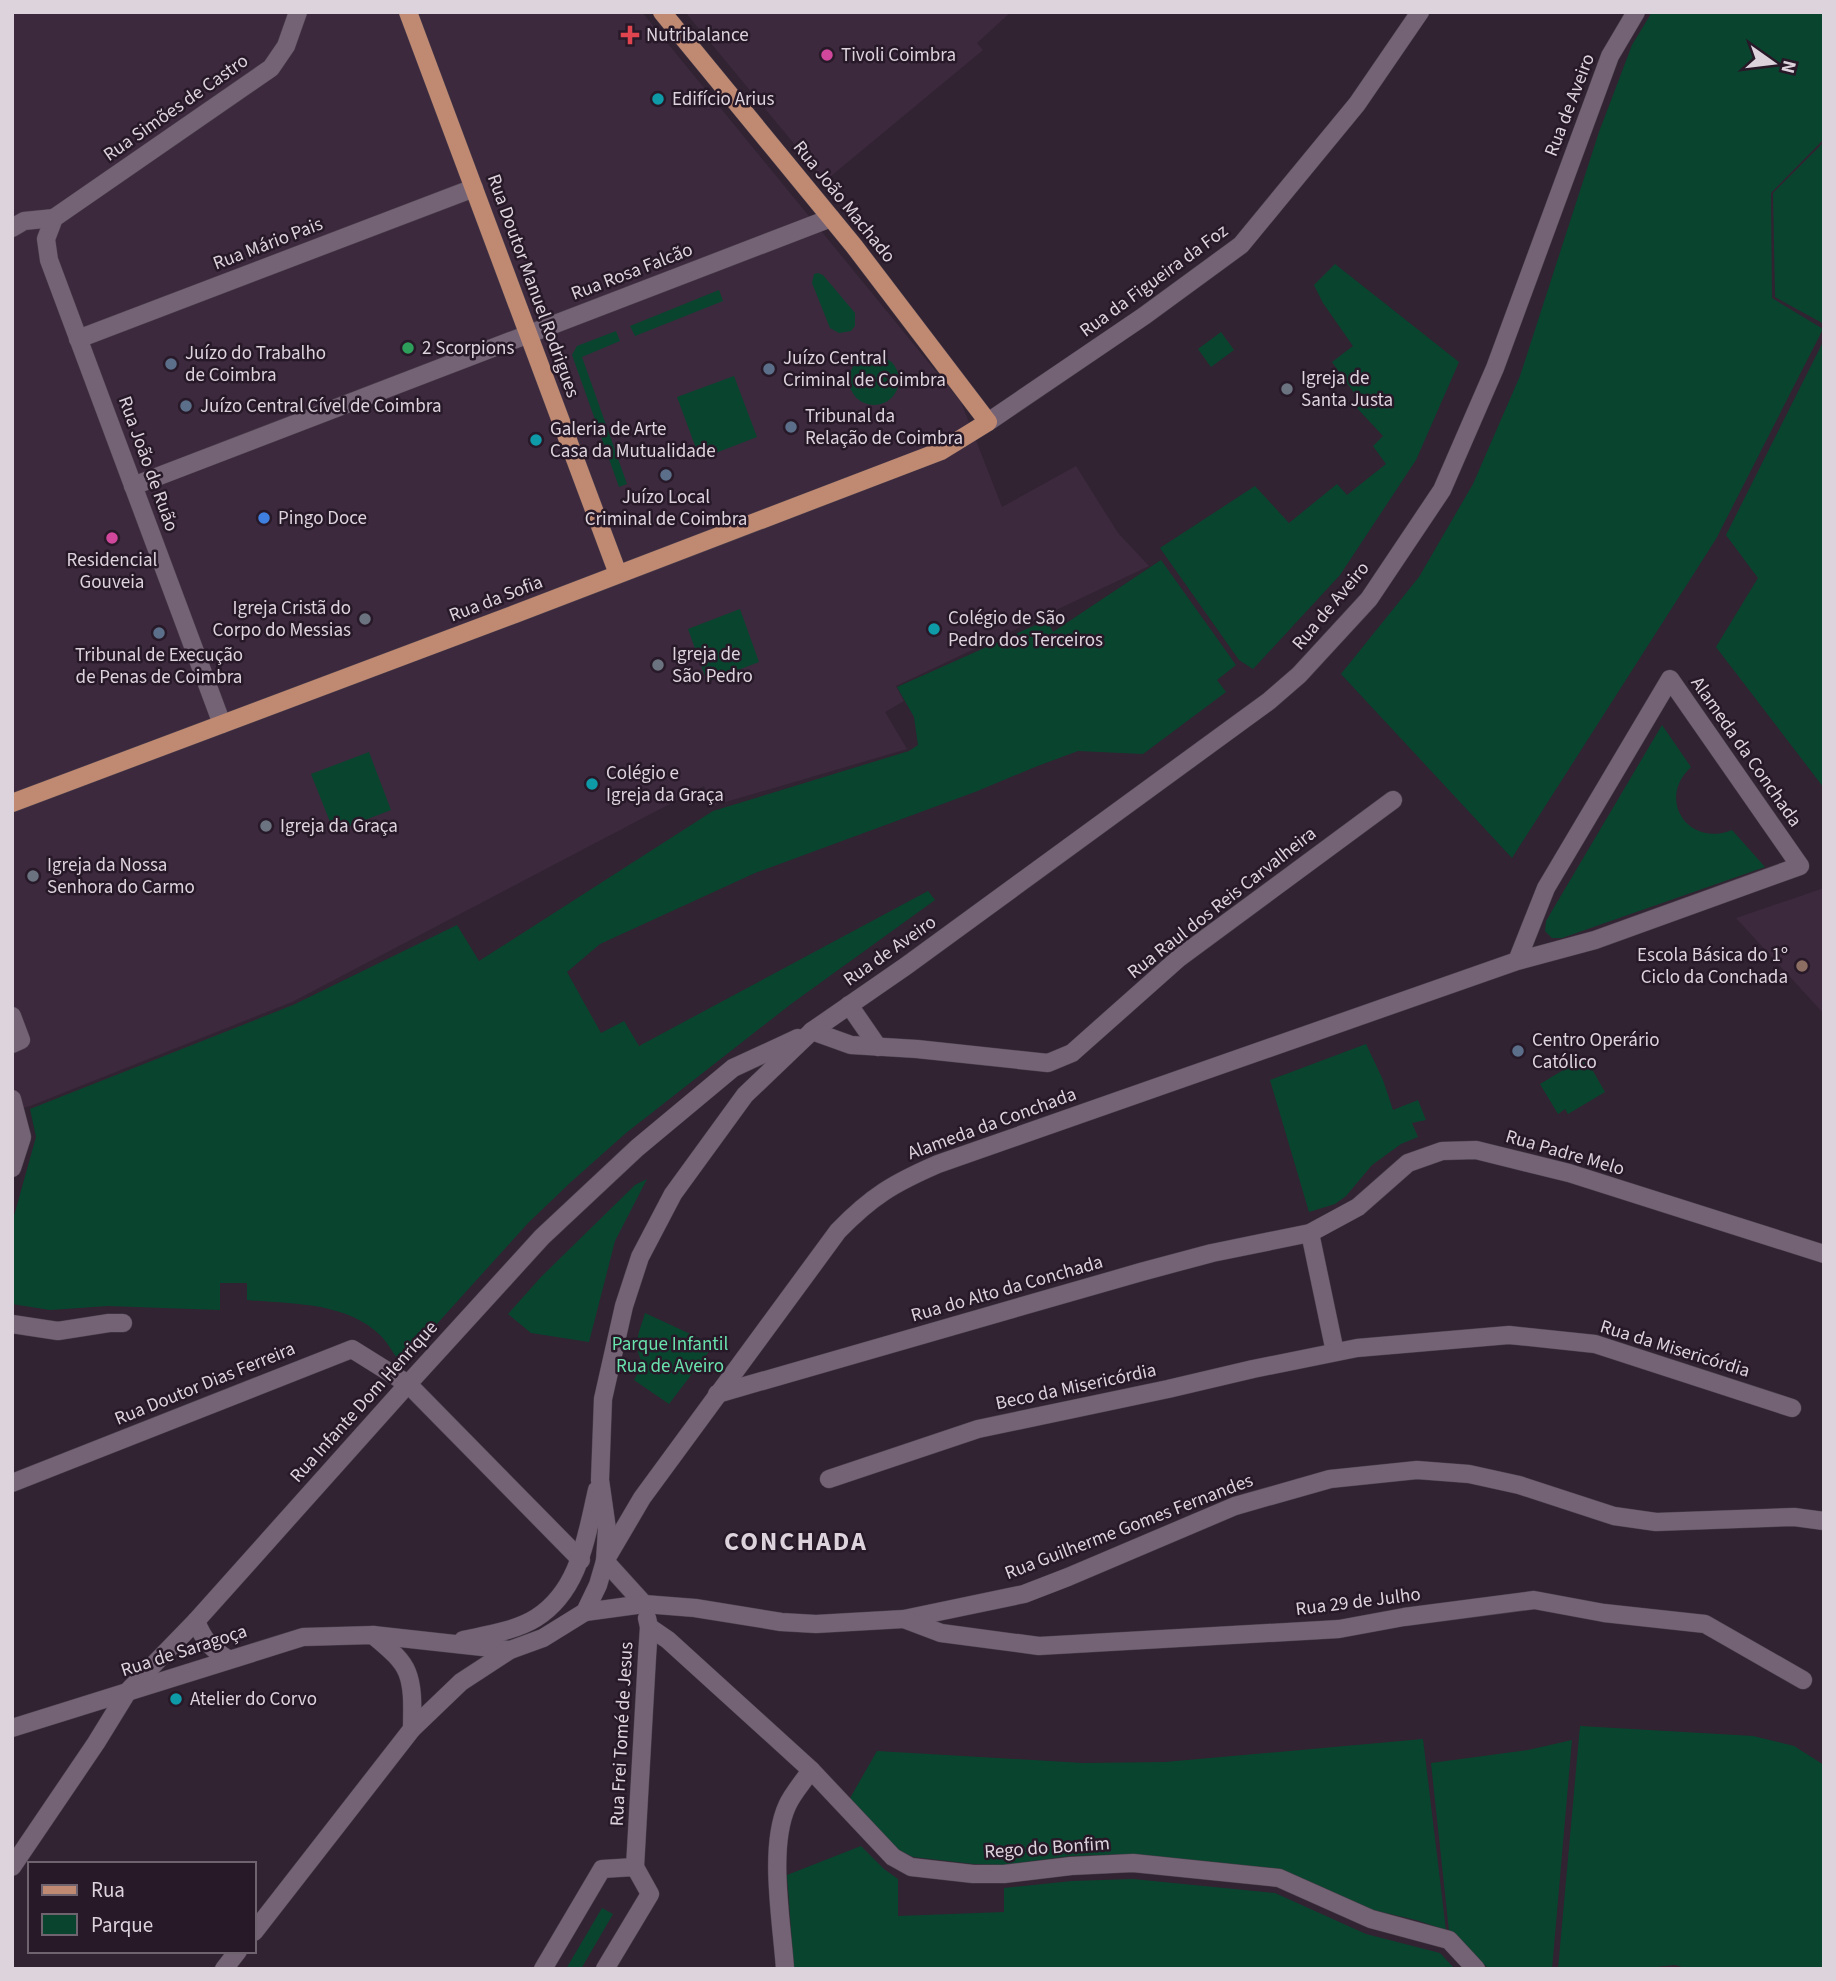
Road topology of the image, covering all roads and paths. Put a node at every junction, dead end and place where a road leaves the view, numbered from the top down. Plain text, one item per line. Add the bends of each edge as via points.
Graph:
1 (298, 12) edge
2 (408, 12) edge
3 (662, 12) edge
4 (1420, 12) edge
5 (1636, 12) edge
6 (474, 188) junction
7 (54, 218) junction
8 (831, 218) junction
9 (12, 228) edge
10 (528, 335) junction
11 (78, 339) junction
12 (988, 422) junction
13 (133, 486) junction
14 (618, 574) junction
15 (222, 724) junction
16 (1392, 800) dead end
17 (12, 803) edge
18 (1517, 961) junction
19 (849, 1005) junction
20 (12, 1016) edge
21 (812, 1031) junction
22 (12, 1044) edge
23 (878, 1046) junction
24 (12, 1099) edge
25 (637, 1148) joint
26 (12, 1168) edge
27 (1310, 1233) junction
28 (1824, 1254) edge
29 (123, 1323) dead end
30 (12, 1324) edge
31 (1335, 1352) junction
32 (408, 1384) junction
33 (718, 1394) junction
34 (1792, 1408) dead end
35 (829, 1479) dead end
36 (600, 1480) junction
37 (12, 1483) edge
38 (1824, 1521) edge
39 (581, 1560) junction
40 (605, 1561) junction
41 (644, 1604) junction
42 (584, 1612) junction
43 (904, 1619) junction
44 (196, 1622) junction
45 (649, 1627) junction
46 (373, 1635) junction
47 (449, 1643) junction
48 (510, 1650) junction
49 (228, 1659) junction
50 (1803, 1680) dead end
51 (128, 1691) junction
52 (12, 1728) edge
53 (412, 1729) junction
54 (811, 1770) junction
55 (12, 1867) edge
56 (635, 1867) junction
57 (256, 1929) edge
58 (236, 1953) edge
59 (224, 1969) edge
60 (542, 1969) edge
61 (605, 1969) edge
62 (785, 1969) edge
63 (1476, 1969) edge

1 - 7 street, Rua Simões de Castro via 286,46 271,68
2 - 6 main road, Rua Doutor Manuel Rodrigues
3 - 8 main road, Rua João Machado
4 - 12 street, Rua da Figueira da Foz via 1357,104 1241,245
5 - 19 street, Rua de Aveiro via 1610,56 1495,368 1442,490 1369,599 1269,701
6 - 10 main road, Rua Doutor Manuel Rodrigues
6 - 11 street, Rua Mário Pais
7 - 9 street via 23,221
7 - 11 street, Rua João de Ruão via 46,239 49,260
8 - 10 street, Rua Rosa Falcão
8 - 12 main road, Rua João Machado
10 - 13 street, Rua Rosa Falcão
10 - 14 main road, Rua Doutor Manuel Rodrigues
11 - 13 street, Rua João de Ruão
12 - 14 main road, Rua da Sofia via 941,451
13 - 15 street, Rua João de Ruão
14 - 15 main road, Rua da Sofia
15 - 17 main road, Rua da Sofia
16 - 23 street, Rua Raul dos Reis Carvalheira via 1179,958 1072,1053 1048,1063
18 - 18 street, Alameda da Conchada via 1595,940 1800,866 1670,679 1546,888
18 - 33 street, Alameda da Conchada via 897,1182 862,1206 838,1231
19 - 21 street, Rua de Aveiro
19 - 23 street
20 - 22 street via 21,1040
21 - 23 street, Rua Raul dos Reis Carvalheira via 851,1045
21 - 25 street, Rua de Aveiro via 733,1068
21 - 36 street, Rua de Aveiro via 746,1095 673,1194 640,1257 604,1388
24 - 26 street via 22,1137
25 - 32 street, Rua Infante Dom Henrique via 542,1237
27 - 28 street, Rua Padre Melo via 1358,1207 1408,1163 1442,1151 1476,1150 1569,1173
27 - 31 street
27 - 33 street, Rua do Alto da Conchada via 1141,1272
29 - 30 street via 58,1331
31 - 34 street, Rua da Misericórdia via 1509,1335 1595,1344
31 - 35 street, Beco da Misericórdia via 978,1429
32 - 37 street, Rua Doutor Dias Ferreira via 352,1349
32 - 39 street
32 - 44 street, Rua Infante Dom Henrique
33 - 40 street, Alameda da Conchada via 642,1498
36 - 39 street
36 - 40 street, Rua de Aveiro via 607,1529
38 - 43 street, Rua Guilherme Gomes Fernandes via 1794,1517 1656,1521 1614,1516 1469,1474 1417,1470 1374,1474 1330,1479 1235,1506 1024,1594
39 - 47 street via 562,1597 535,1619
40 - 41 street
40 - 42 street
41 - 42 street, Rua Guilherme Gomes Fernandes
41 - 43 street, Rua Guilherme Gomes Fernandes via 816,1624
41 - 45 street, Rua Frei Tomé de Jesus
42 - 48 street via 543,1638
43 - 50 street, Rua 29 de Julho via 941,1633 1039,1646 1339,1629 1534,1600 1705,1624
44 - 49 street via 202,1637
44 - 51 street, Rua Infante Dom Henrique
45 - 54 street, Rego do Bonfim
45 - 56 street, Rua Frei Tomé de Jesus
46 - 47 street, Rua de Saragoça
46 - 49 street, Rua de Saragoça via 303,1637
46 - 53 street via 407,1672
47 - 48 street, Rua de Saragoça
48 - 53 street via 461,1682
49 - 51 street, Rua de Saragoça
51 - 52 street, Rua de Saragoça
51 - 55 street
53 - 57 street
54 - 62 street via 787,1806 779,1829
54 - 63 street, Rego do Bonfim via 893,1857 911,1867 1004,1874 1133,1863 1279,1878 1371,1919 1449,1940
56 - 60 street via 602,1869
56 - 61 street, Rua Frei Tomé de Jesus via 650,1894
58 - 59 street

